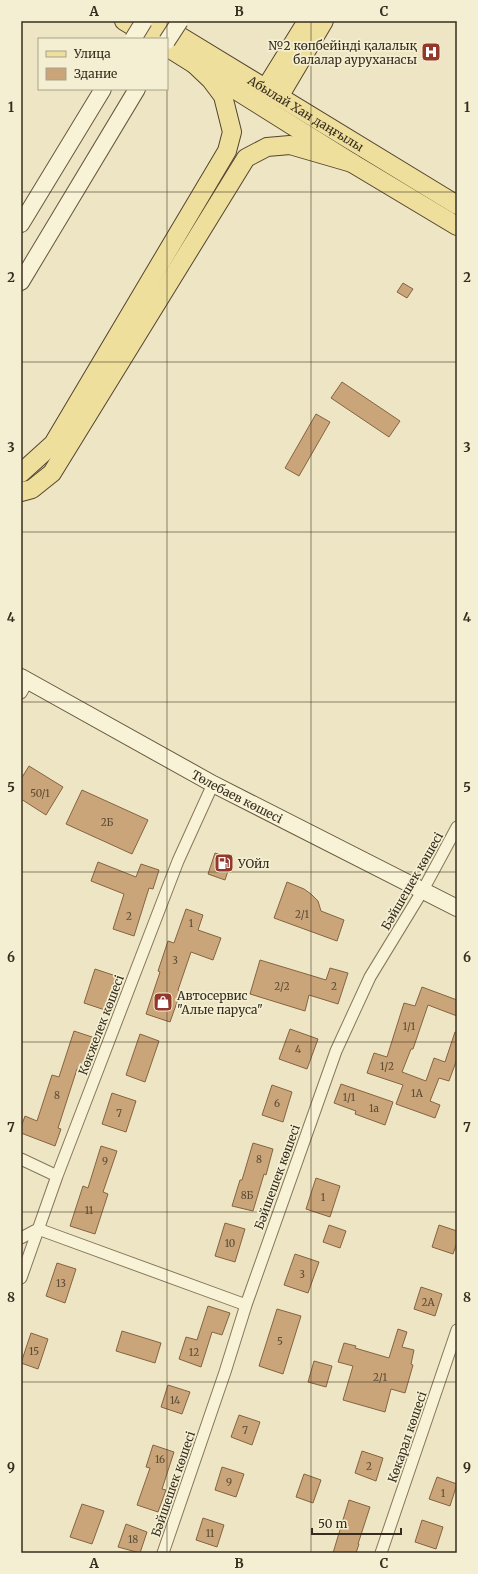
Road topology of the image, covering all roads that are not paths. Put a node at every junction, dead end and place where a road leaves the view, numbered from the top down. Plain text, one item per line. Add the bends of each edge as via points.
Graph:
1 (124, 21) edge
2 (144, 21) edge
3 (155, 21) edge
4 (180, 21) edge
5 (307, 21) edge
6 (324, 21) edge
7 (134, 38) edge
8 (152, 38) edge
9 (168, 39) edge
10 (168, 48) edge
11 (191, 61) junction
12 (102, 90) edge
13 (136, 92) edge
14 (272, 93) junction
15 (352, 163) junction
16 (457, 205) edge
17 (21, 224) edge
18 (457, 226) edge
19 (21, 282) edge
20 (21, 472) edge
21 (21, 492) edge
22 (22, 681) edge
23 (214, 784) junction
24 (457, 827) edge
25 (423, 890) junction
26 (457, 908) edge
27 (21, 1159) edge
28 (57, 1176) junction
29 (38, 1229) junction
30 (21, 1238) edge
31 (21, 1278) edge
32 (246, 1305) junction
33 (457, 1330) edge
34 (162, 1553) edge
35 (381, 1553) edge

1 - 8 main road
2 - 7 street, bridge
3 - 14 main road, Абылай Хан даңғылы
4 - 9 street, bridge
5 - 14 main road
6 - 14 main road
10 - 11 main road, Абылай Хан даңғылы
11 - 15 main road, Абылай Хан даңғылы
11 - 20 main road via 212,80 223,96 232,132 227,151 53,444
12 - 17 street
13 - 19 street
14 - 16 main road, Абылай Хан даңғылы
15 - 18 main road, Абылай Хан даңғылы
15 - 21 main road via 290,146 267,147 246,158 52,473 32,489
22 - 23 street, Төлебаев көшесі
23 - 25 street, Төлебаев көшесі
23 - 28 street, Көкжелек көшесі via 178,861
24 - 25 street, Бәйшешек көшесі
25 - 26 street, Төлебаев көшесі
25 - 32 street, Бәйшешек көшесі via 370,977 336,1051
27 - 28 street
28 - 29 street, Көкжелек көшесі
29 - 30 street
29 - 31 street, Көкжелек көшесі
29 - 32 street
32 - 34 street, Бәйшешек көшесі
33 - 35 street, Көкарал көшесі

